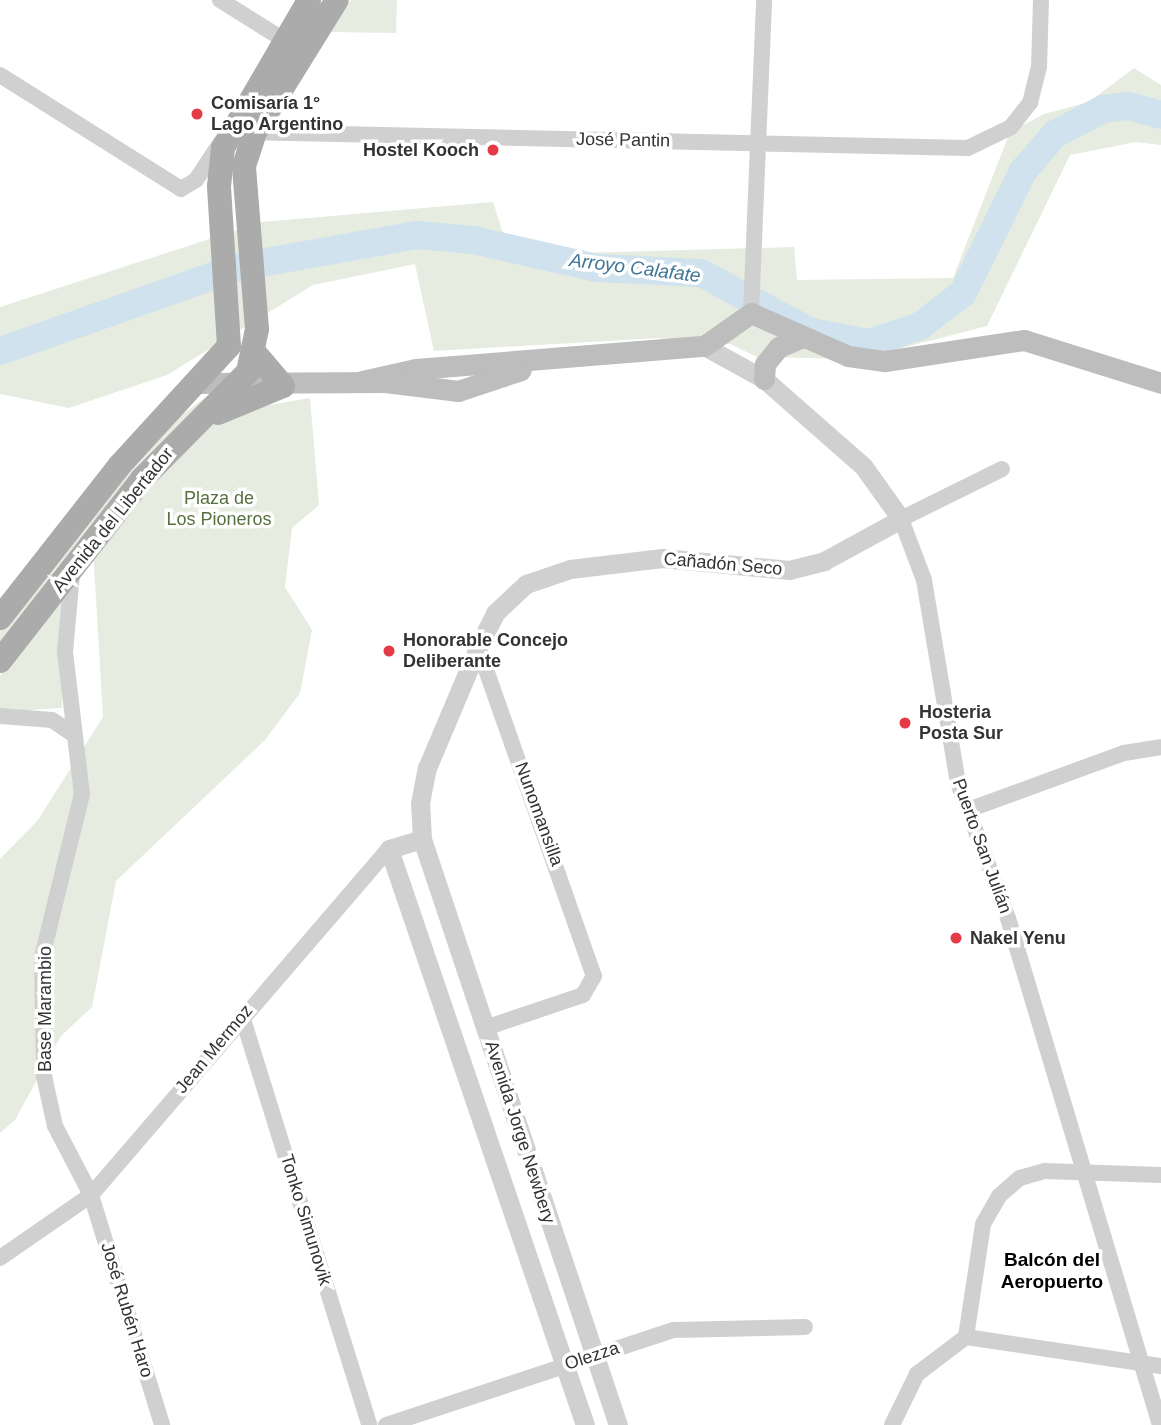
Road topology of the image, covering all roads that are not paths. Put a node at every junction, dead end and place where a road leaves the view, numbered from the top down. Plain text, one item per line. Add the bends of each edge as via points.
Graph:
1 (220, 0) edge
2 (309, 0) edge
3 (337, 0) edge
4 (764, 0) edge
5 (1041, 0) edge
6 (284, 40) junction
7 (0, 75) edge
8 (229, 130) junction
9 (255, 132) junction
10 (762, 143) junction
11 (232, 209) junction
12 (751, 308) junction
13 (800, 338) junction
14 (256, 341) junction
15 (704, 346) junction
16 (764, 379) junction
17 (197, 383) junction
18 (1161, 383) edge
19 (239, 386) junction
20 (283, 386) junction
21 (209, 417) junction
22 (1002, 469) dead end
23 (901, 519) junction
24 (74, 567) junction
25 (0, 618) edge
26 (478, 647) junction
27 (0, 661) edge
28 (0, 716) edge
29 (74, 735) junction
30 (1161, 747) edge
31 (968, 810) junction
32 (422, 839) junction
33 (389, 849) junction
34 (242, 1016) junction
35 (485, 1028) junction
36 (510, 1102) junction
37 (479, 1112) junction
38 (1084, 1168) junction
39 (1161, 1175) edge
40 (91, 1195) junction
41 (0, 1258) edge
42 (805, 1327) dead end
43 (966, 1336) junction
44 (595, 1355) junction
45 (1141, 1363) junction
46 (565, 1365) junction
47 (1161, 1366) edge
48 (162, 1425) edge
49 (369, 1425) edge
50 (386, 1425) edge
51 (585, 1425) edge
52 (618, 1425) edge
53 (892, 1425) edge
54 (1160, 1425) edge

1 - 6 street
2 - 6 main road, Avenida del Libertador
3 - 9 main road, Avenida del Libertador
4 - 10 street
5 - 10 street, José Pantin via 1036,86 1011,127 986,143 948,149
6 - 8 main road, Avenida del Libertador
7 - 8 street via 181,189 196,180
8 - 9 street, José Pantin
8 - 11 main road, Avenida del Libertador via 220,167
9 - 10 street, José Pantin
9 - 11 main road, Avenida del Libertador
10 - 12 street
11 - 14 main road, Avenida del Libertador
11 - 17 main road, Avenida del Libertador via 232,331 226,352
12 - 13 main road
12 - 15 main road
13 - 16 main road via 779,346 765,364
13 - 18 main road via 848,356 885,361 1004,340 1041,343
14 - 19 main road, Avenida del Libertador
14 - 20 main road
15 - 16 street, Puerto San Julián
15 - 20 main road via 539,363 416,369 362,381
16 - 23 street, Puerto San Julián via 869,472
17 - 19 main road
17 - 25 main road, Avenida del Libertador via 119,466
19 - 20 main road
19 - 21 main road, Avenida del Libertador
20 - 21 main road
21 - 24 main road, Avenida del Libertador via 156,463
22 - 23 street
23 - 26 street, Cañadón Seco via 824,561 789,570 662,558 546,575 495,612
23 - 31 street, Puerto San Julián via 924,580 948,740
24 - 27 main road, Avenida del Libertador
24 - 29 street, Base Marambio via 65,635
26 - 32 street, Cañadón Seco via 427,768
26 - 35 street, Nunomansilla via 590,956 593,983 575,999
28 - 29 street via 52,720
29 - 40 street, Base Marambio via 82,803 44,941 43,1058 55,1126
30 - 31 street via 1124,754
31 - 38 street, Puerto San Julián via 1008,918
32 - 33 street
32 - 35 street, Avenida Jorge Newbery
33 - 34 street, Jean Mermoz
33 - 37 street, Avenida Jorge Newbery
34 - 40 street, Jean Mermoz
34 - 49 street, Tonko Simunovik
35 - 36 street, Avenida Jorge Newbery
36 - 37 street
36 - 44 street, Avenida Jorge Newbery
37 - 46 street, Avenida Jorge Newbery
38 - 39 street
38 - 43 street via 1020,1178 999,1196 983,1224
38 - 45 street, Puerto San Julián
40 - 41 street, Jean Mermoz
40 - 48 street, José Rubén Haro
42 - 44 street, Olezza via 674,1330
43 - 45 street
43 - 53 street via 917,1374
44 - 46 street, Olezza
44 - 52 street, Avenida Jorge Newbery
45 - 47 street
45 - 54 street, Puerto San Julián
46 - 50 street, Olezza
46 - 51 street, Avenida Jorge Newbery

